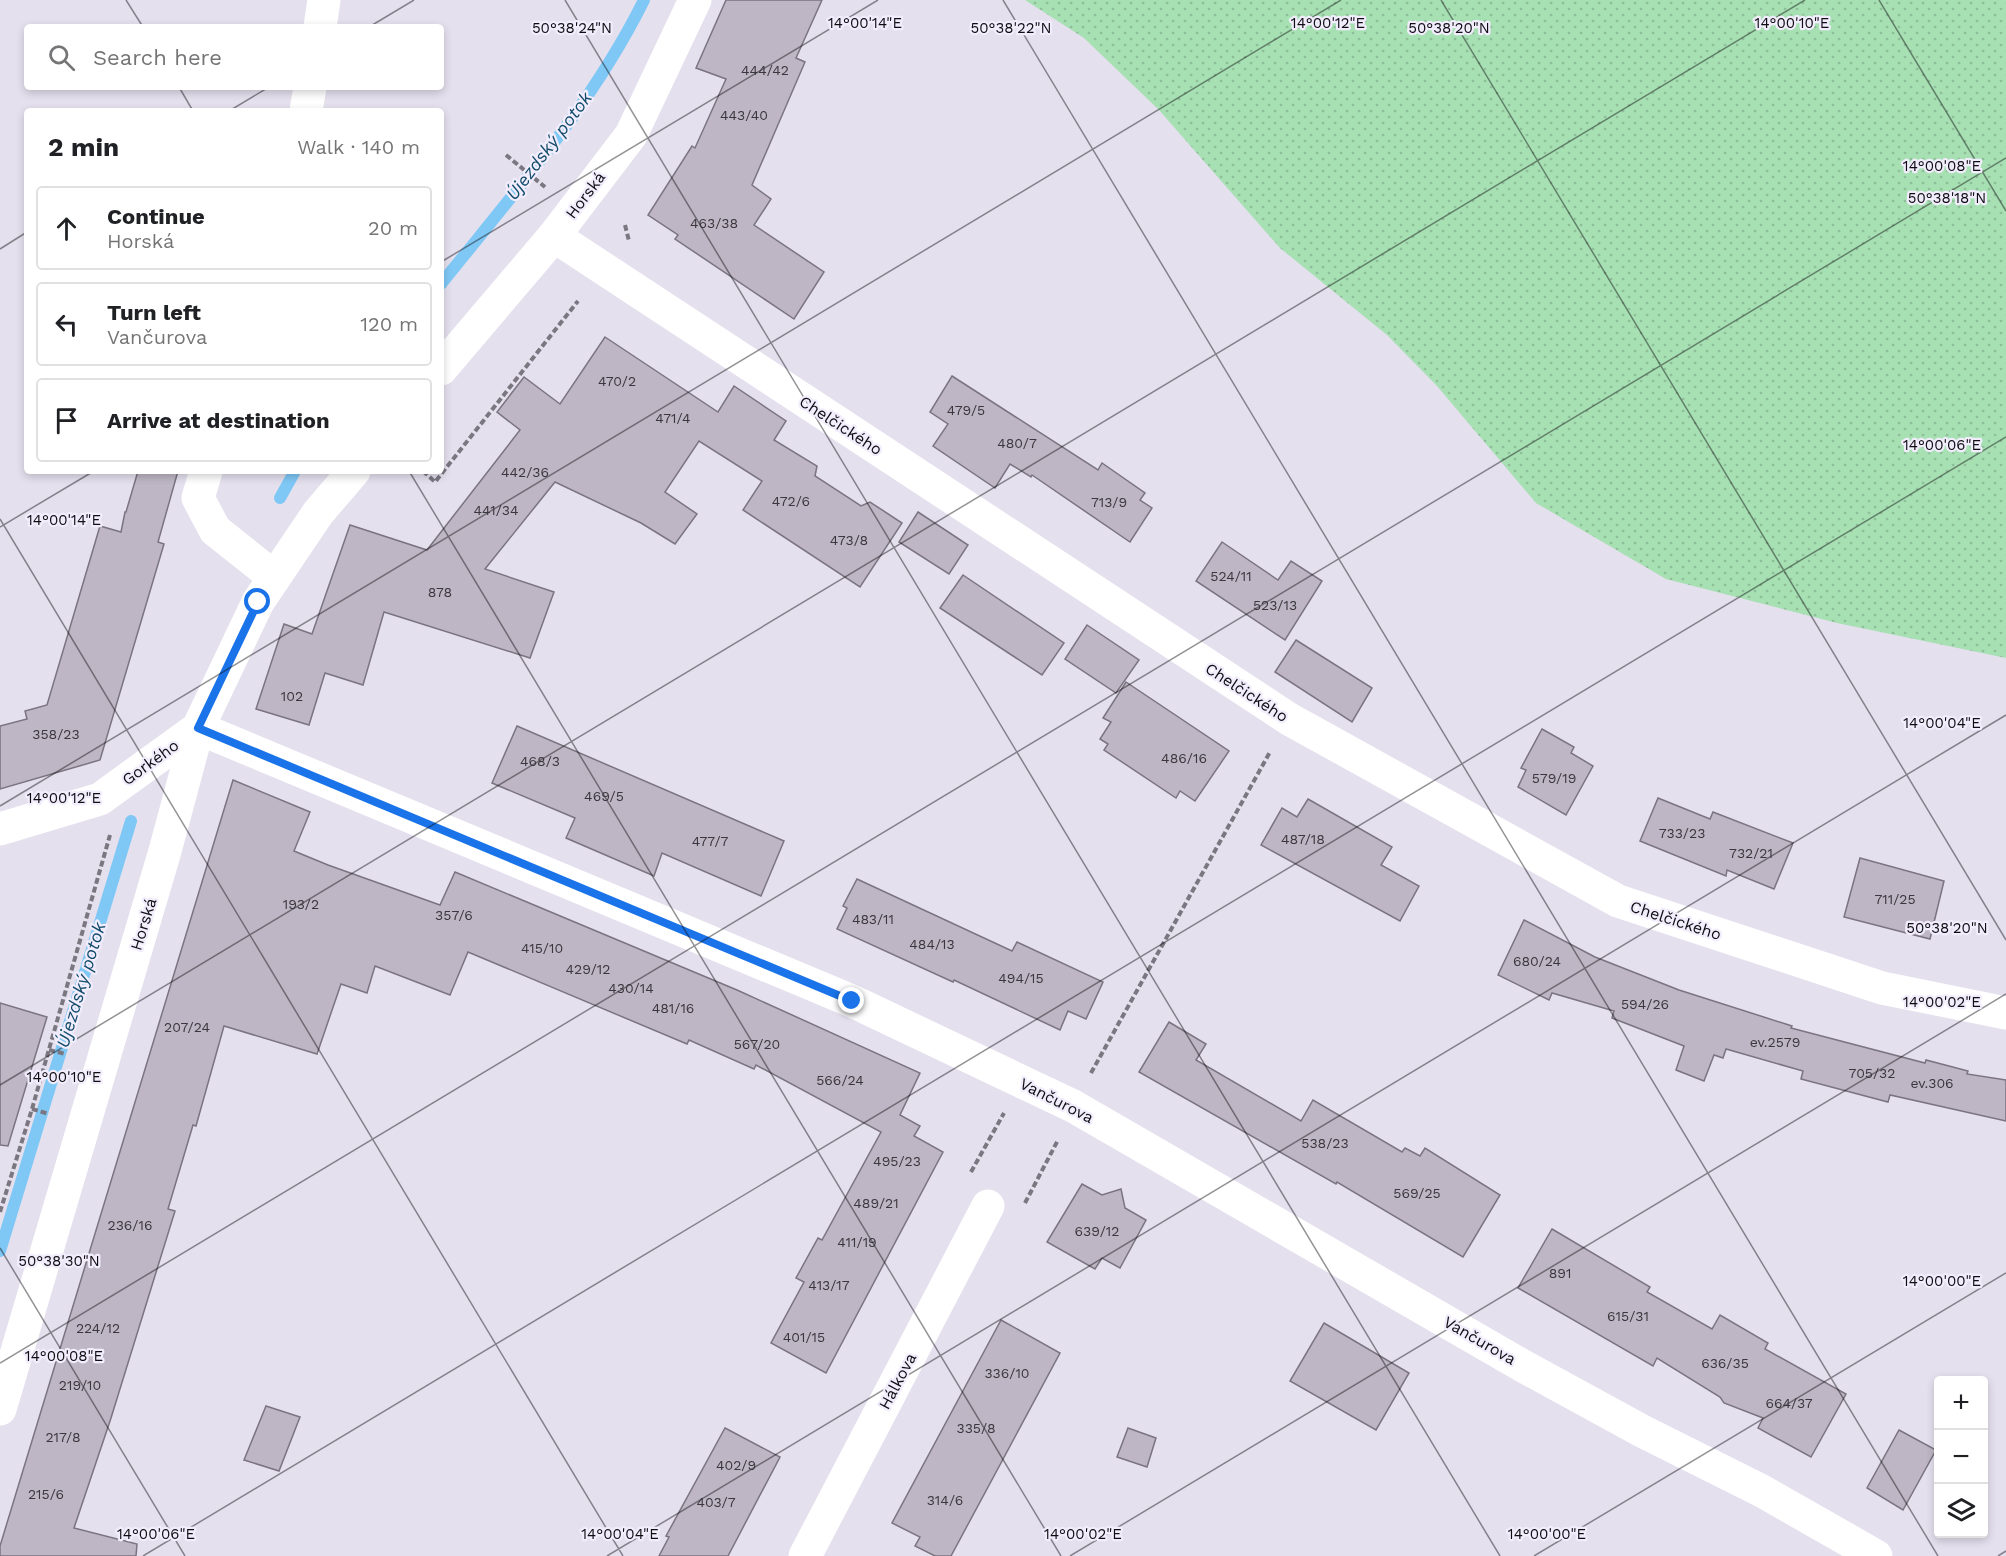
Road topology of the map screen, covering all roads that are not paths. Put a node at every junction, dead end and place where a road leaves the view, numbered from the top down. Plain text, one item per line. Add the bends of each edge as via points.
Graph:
1 (324, 0) edge
2 (694, 0) edge
3 (320, 24) edge
4 (310, 90) edge
5 (306, 108) edge
6 (554, 236) junction
7 (444, 365) edge
8 (205, 474) edge
9 (351, 474) edge
10 (274, 577) junction
11 (198, 728) junction
12 (0, 829) edge
13 (2006, 1013) edge
14 (988, 1206) dead end
15 (0, 1408) edge
16 (805, 1556) edge
17 (1876, 1556) edge

1 - 3 street
2 - 6 street, Horská via 632,135
4 - 5 street
6 - 7 street, Horská
6 - 13 street, Chelčického via 1289,719 1618,900 1882,988
8 - 10 street via 198,498 215,530
9 - 10 street, Horská via 318,513
10 - 11 street, Horská via 258,602
11 - 12 street, Gorkého via 100,799
11 - 15 street, Horská
11 - 17 street, Vančurova via 852,1001 1073,1106 1543,1377 1762,1491
14 - 16 street, Hálkova

